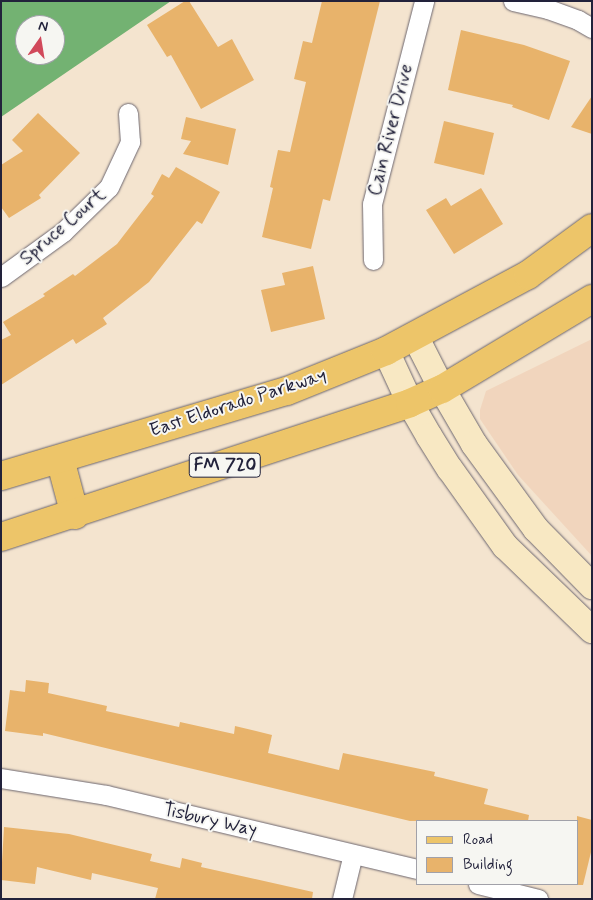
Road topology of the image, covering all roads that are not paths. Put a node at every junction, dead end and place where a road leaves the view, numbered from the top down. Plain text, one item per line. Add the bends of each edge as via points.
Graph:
1 (424, 1) edge
2 (513, 1) edge
3 (592, 28) edge
4 (128, 113) dead end
5 (592, 228) edge
6 (373, 260) dead end
7 (1, 277) edge
8 (592, 299) edge
9 (415, 336) junction
10 (386, 351) junction
11 (442, 389) junction
12 (410, 403) junction
13 (60, 459) junction
14 (1, 476) edge
15 (75, 515) junction
16 (1, 537) edge
17 (592, 586) edge
18 (592, 630) edge
19 (1, 778) edge
20 (353, 854) junction
21 (416, 868) edge
22 (482, 885) edge
23 (342, 899) edge
24 (538, 899) edge

1 - 6 street, Cain River Drive via 372,204
2 - 3 street via 548,9
4 - 7 street, Spruce Court via 130,142 109,187 63,232
5 - 9 main road, East Eldorado Parkway via 528,275
8 - 11 main road, FM 720
9 - 10 main road, East Eldorado Parkway
9 - 11 main road
10 - 12 main road
10 - 13 main road, East Eldorado Parkway via 287,391
11 - 12 main road, FM 720
11 - 17 main road via 474,444 536,529
12 - 15 main road, FM 720
12 - 18 main road via 450,470 505,546
13 - 14 main road, East Eldorado Parkway
13 - 15 main road
15 - 16 main road, FM 720
19 - 20 street, Tisbury Way via 106,795
20 - 21 street, Tisbury Way
20 - 23 street
22 - 24 street

